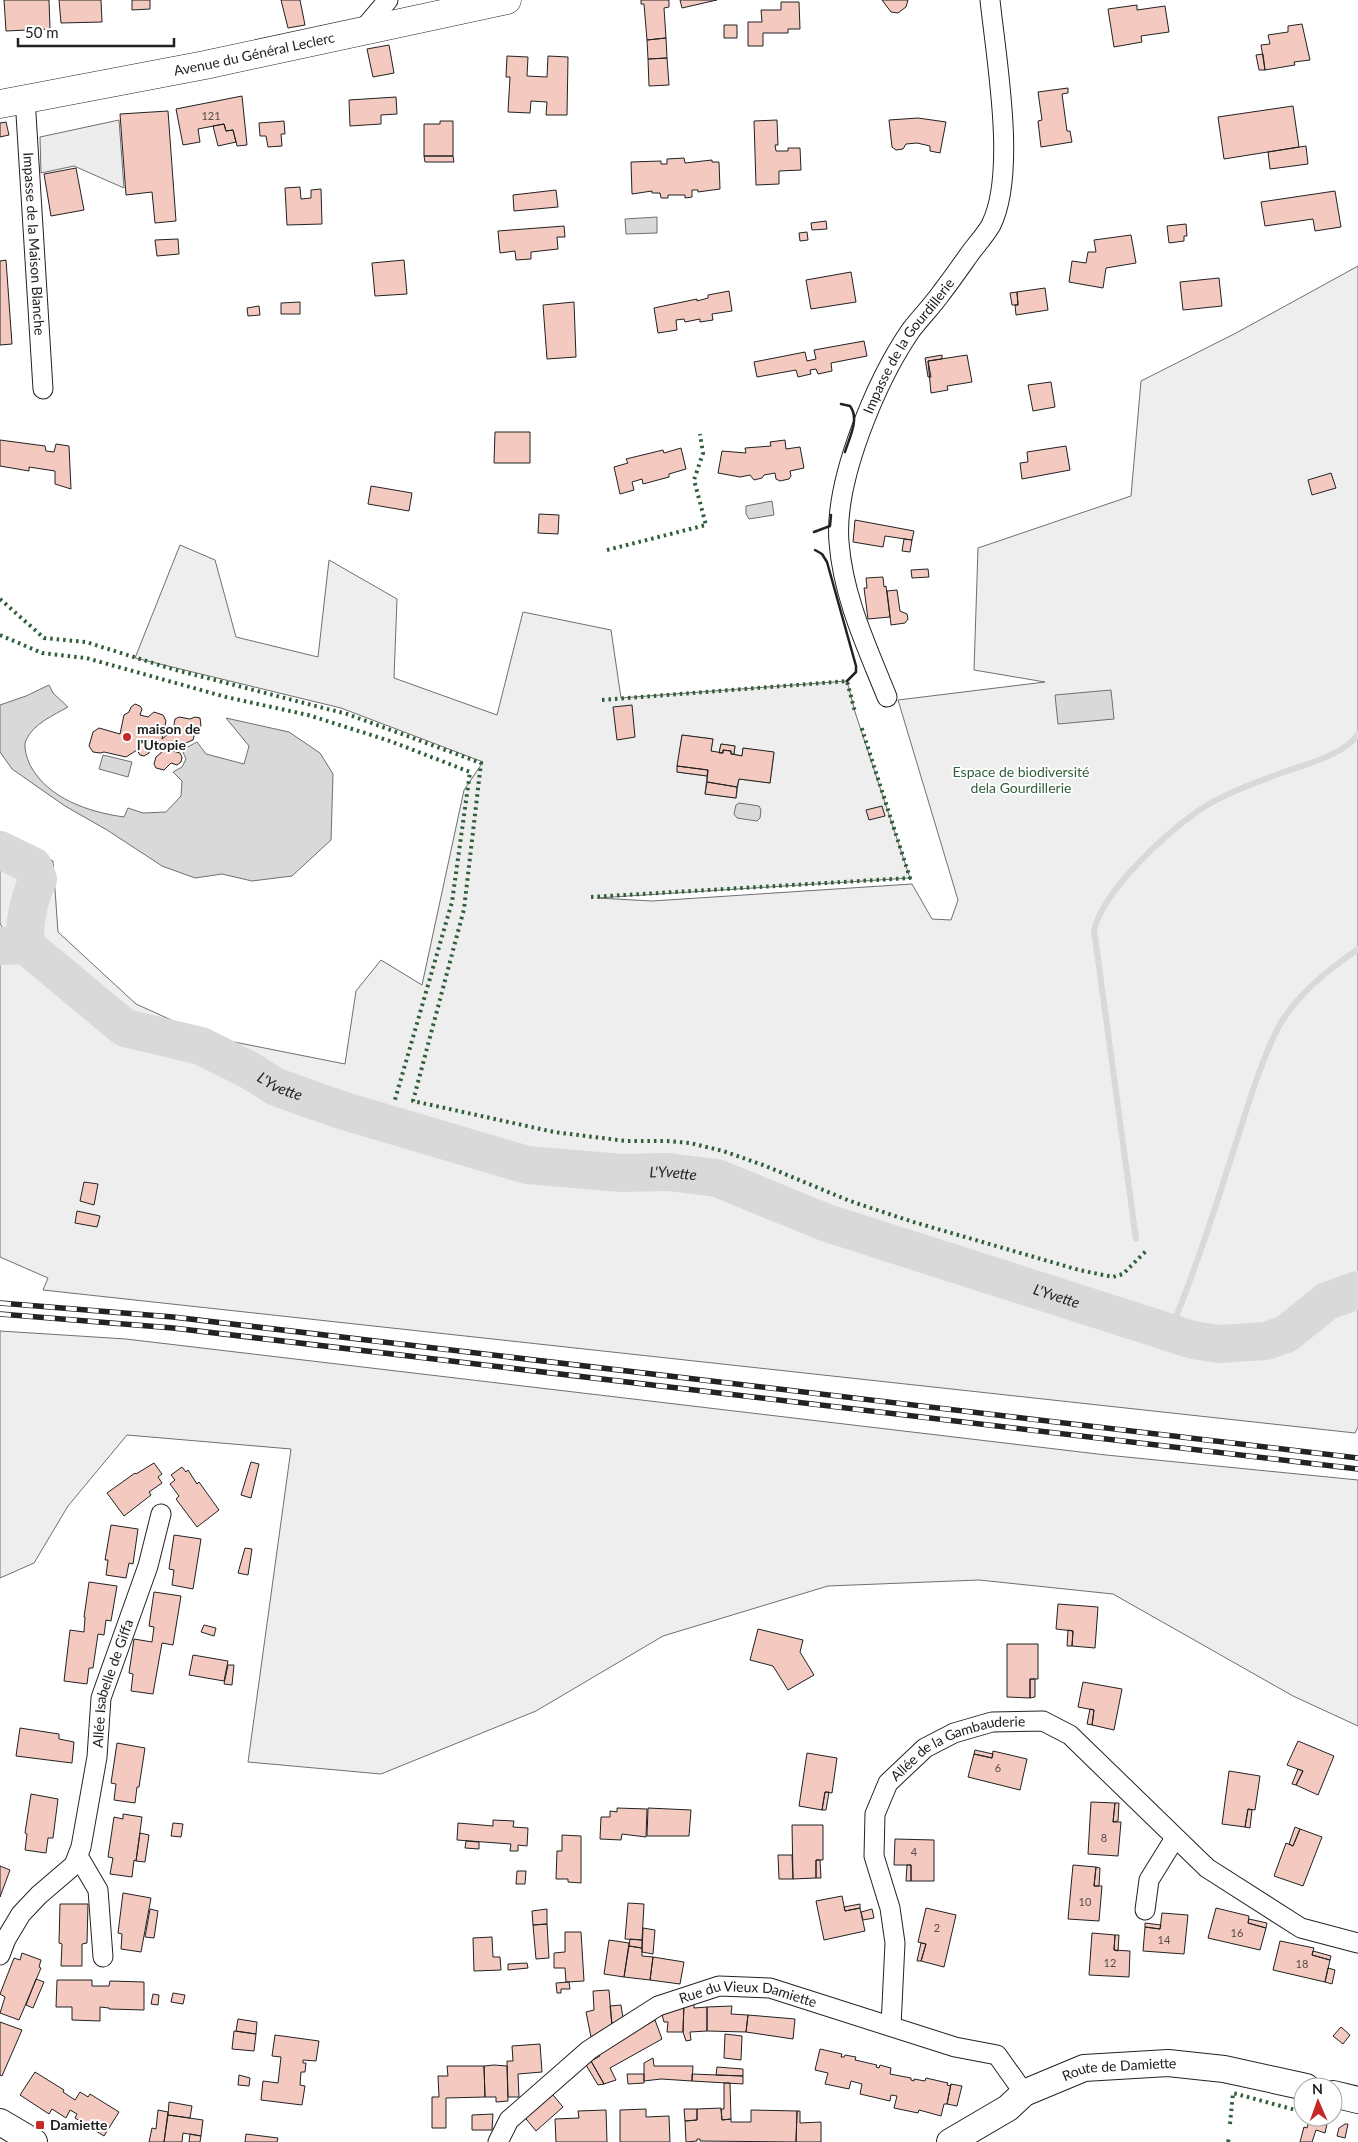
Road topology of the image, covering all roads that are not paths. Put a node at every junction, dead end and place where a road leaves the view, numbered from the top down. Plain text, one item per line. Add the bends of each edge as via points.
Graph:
1 (388, 0) edge
2 (990, 0) edge
3 (489, 2) edge
4 (361, 32) junction
5 (12, 101) edge
6 (43, 389) dead end
7 (887, 697) dead end
8 (161, 1514) dead end
9 (1175, 1838) junction
10 (78, 1856) junction
11 (1145, 1910) dead end
12 (1358, 1943) edge
13 (0, 1955) edge
14 (103, 1957) dead end
15 (891, 2026) junction
16 (1293, 2084) edge
17 (1024, 2093) junction
18 (1343, 2096) edge
19 (1358, 2100) edge
20 (0, 2122) edge
21 (34, 2142) edge
22 (498, 2142) edge
23 (950, 2142) edge

1 - 4 street
2 - 7 street, Impasse de la Gourdillerie via 1002,107 1000,195 991,225 912,330 890,366 850,462 841,503 838,541 846,588
3 - 4 main road, Avenue du Général Leclerc
4 - 5 main road, Avenue du Général Leclerc
5 - 6 street, Impasse de la Maison Blanche
8 - 10 street, Allée Isabelle de Giffa via 148,1566 101,1698 97,1757
9 - 11 street via 1149,1880
9 - 12 street, Allée de la Gambauderie via 1207,1868 1301,1928
9 - 15 street, Allée de la Gambauderie via 1070,1735 1043,1722 992,1722 954,1733 925,1748 888,1783 875,1814 874,1856 890,1908 895,1943
10 - 13 street, Allée Isabelle de Giffa via 74,1865 21,1914
10 - 14 street via 98,1890
15 - 17 street, Rue du Vieux Damiette via 955,2047 997,2054
15 - 22 street, Rue du Vieux Damiette via 770,1988 719,1986 658,2006 588,2050 510,2120
16 - 17 street, Route de Damiette via 1224,2069 1168,2064 1084,2068
17 - 23 street, Route de Damiette via 1008,2108
18 - 19 street
20 - 21 street

